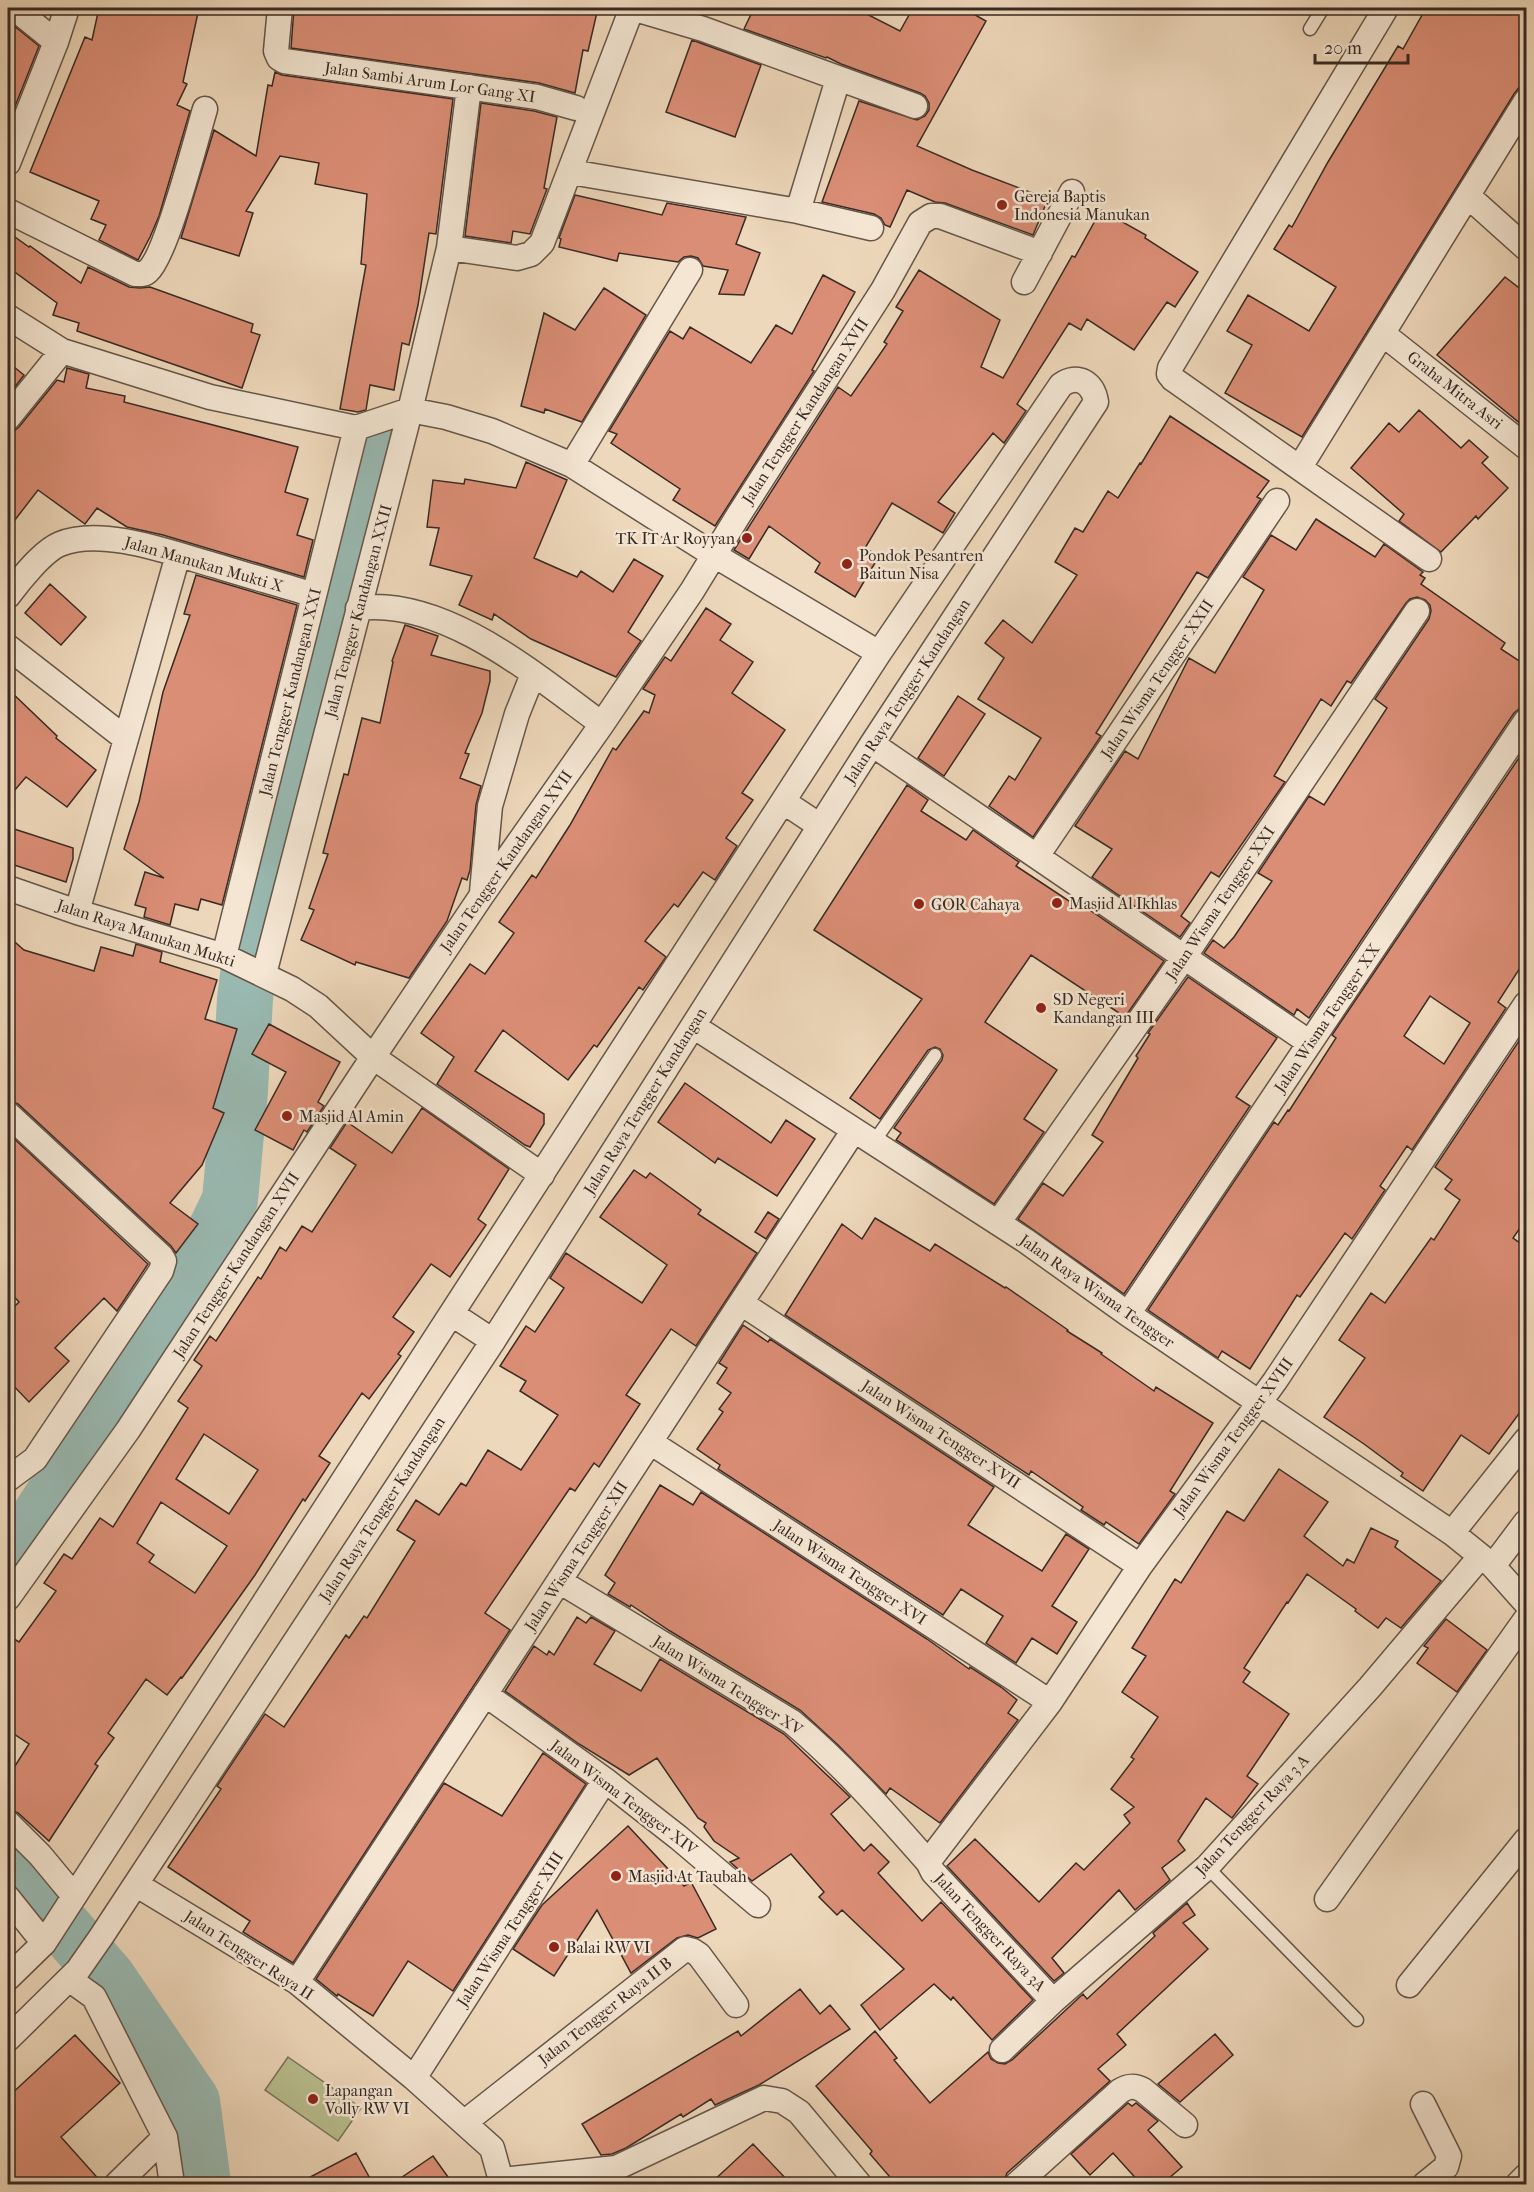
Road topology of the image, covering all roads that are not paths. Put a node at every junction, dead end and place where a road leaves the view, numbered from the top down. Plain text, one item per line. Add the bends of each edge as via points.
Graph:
1 (14, 8) edge
2 (67, 8) edge
3 (280, 8) edge
4 (1323, 8) edge
5 (1386, 8) edge
6 (1310, 29) dead end
7 (56, 42) junction
8 (838, 79) junction
9 (469, 87) junction
10 (1527, 101) edge
11 (915, 106) dead end
12 (576, 108) dead end
13 (205, 109) dead end
14 (8, 159) edge
15 (571, 172) junction
16 (1072, 192) dead end
17 (1468, 196) junction
18 (8, 211) edge
19 (798, 211) junction
20 (871, 228) dead end
21 (449, 248) junction
22 (1527, 248) edge
23 (1040, 253) junction
24 (690, 270) dead end
25 (1024, 282) dead end
26 (8, 317) edge
27 (1383, 334) junction
28 (62, 351) junction
29 (410, 410) junction
30 (8, 418) edge
31 (356, 428) junction
32 (1527, 447) edge
33 (572, 465) junction
34 (1300, 467) junction
35 (1276, 501) dead end
36 (178, 555) junction
37 (714, 555) junction
38 (1429, 559) dead end
39 (314, 595) junction
40 (8, 596) edge
41 (358, 608) junction
42 (1417, 611) dead end
43 (8, 647) edge
44 (879, 653) junction
45 (533, 674) junction
46 (602, 724) junction
47 (1525, 728) edge
48 (126, 739) junction
49 (872, 744) junction
50 (784, 802) junction
51 (820, 826) junction
52 (1036, 856) junction
53 (8, 888) edge
54 (482, 895) junction
55 (77, 912) junction
56 (226, 957) junction
57 (1184, 957) junction
58 (262, 973) junction
59 (1527, 1004) edge
60 (693, 1026) junction
61 (1310, 1043) junction
62 (935, 1055) dead end
63 (373, 1057) junction
64 (8, 1114) edge
65 (864, 1136) junction
66 (542, 1175) junction
67 (998, 1223) junction
68 (741, 1303) junction
69 (452, 1314) junction
70 (1128, 1314) junction
71 (493, 1341) junction
72 (1259, 1403) junction
73 (1527, 1440) edge
74 (650, 1442) junction
75 (8, 1479) edge
76 (1527, 1522) edge
77 (1452, 1533) junction
78 (1487, 1562) junction
79 (1140, 1566) junction
80 (559, 1581) junction
81 (8, 1599) edge
82 (1527, 1603) edge
83 (1527, 1619) edge
84 (485, 1694) junction
85 (1050, 1702) junction
86 (606, 1780) junction
87 (8, 1823) edge
88 (1527, 1840) edge
89 (928, 1862) junction
90 (1207, 1867) junction
91 (137, 1884) junction
92 (8, 1898) edge
93 (1327, 1899) dead end
94 (758, 1905) dead end
95 (59, 1920) junction
96 (74, 1974) junction
97 (8, 1978) edge
98 (297, 1982) junction
99 (1409, 1985) dead end
100 (1053, 2001) junction
101 (736, 2005) dead end
102 (1357, 2020) dead end
103 (8, 2039) edge
104 (1002, 2050) dead end
105 (414, 2078) junction
106 (1423, 2103) dead end
107 (465, 2122) junction
108 (1185, 2126) dead end
109 (165, 2137) junction
110 (1527, 2176) edge
111 (502, 2182) edge
112 (117, 2184) edge
113 (172, 2184) edge
114 (860, 2184) edge
115 (1017, 2184) edge
116 (1425, 2184) edge
117 (1518, 2184) edge

1 - 7 street
2 - 7 street
3 - 9 street, Jalan Sambi Arum Lor Gang XI via 276,51 284,61
4 - 6 lane
5 - 34 street via 1170,368 1173,379
7 - 14 street
8 - 11 street
8 - 15 street via 703,29 632,8
8 - 19 street
9 - 12 street, Jalan Sambi Arum Lor Gang XI via 537,97
9 - 21 street, Jalan Tengger Kandangan XXII
10 - 17 street
13 - 18 street via 159,255 144,274 135,274
15 - 19 street
15 - 21 street via 542,243 531,254 518,258
16 - 23 street
17 - 22 street
17 - 27 street
19 - 20 street
21 - 29 street, Jalan Tengger Kandangan XXII
23 - 25 street
23 - 37 street, Jalan Tengger Kandangan XVII via 940,216 920,223 883,290
24 - 33 street
26 - 28 street
27 - 32 street, Graha Mitra Asri
27 - 34 street
28 - 30 street
28 - 31 street via 210,398
29 - 31 street
29 - 33 street via 492,431
29 - 41 street, Jalan Tengger Kandangan XXII
31 - 39 street, Jalan Tengger Kandangan XXI
33 - 37 street
34 - 38 street
35 - 52 street, Jalan Wisma Tengger XXII
36 - 39 street, Jalan Manukan Mukti X
36 - 40 street, Jalan Manukan Mukti X via 111,538 72,540 47,552
36 - 48 street
37 - 44 street
37 - 46 street, Jalan Tengger Kandangan XVII
39 - 56 street, Jalan Tengger Kandangan XXI
41 - 45 street via 398,608 433,619 488,643
41 - 58 street, Jalan Tengger Kandangan XXII
42 - 57 street, Jalan Wisma Tengger XXI
43 - 48 street
44 - 49 street, Jalan Raya Tengger Kandangan via 1061,386 1068,380 1088,384 1096,402
44 - 50 street, Jalan Raya Tengger Kandangan
45 - 46 street
45 - 54 street via 490,806
46 - 54 street, Jalan Tengger Kandangan XVII
47 - 61 street, Jalan Wisma Tengger XX
48 - 55 street
49 - 51 street, Jalan Raya Tengger Kandangan
49 - 52 street
50 - 51 street
50 - 66 street, Jalan Raya Tengger Kandangan
51 - 60 street, Jalan Raya Tengger Kandangan
52 - 57 street
53 - 55 street, Jalan Raya Manukan Mukti
54 - 63 street, Jalan Tengger Kandangan XVII
55 - 56 street, Jalan Raya Manukan Mukti
56 - 58 street, Jalan Raya Manukan Mukti
57 - 61 street
57 - 67 street, Jalan Wisma Tengger XXI
58 - 63 street, Jalan Raya Manukan Mukti via 318,1006
59 - 72 street, Jalan Wisma Tengger XVIII
60 - 65 street, Jalan Raya Wisma Tengger
60 - 71 street, Jalan Raya Tengger Kandangan
61 - 70 street, Jalan Wisma Tengger XX
62 - 65 lane
63 - 66 street, Jalan Raya Manukan Mukti
63 - 81 street, Jalan Tengger Kandangan XVII via 128,1430
64 - 75 street via 164,1261 44,1447
65 - 67 street, Jalan Raya Wisma Tengger
65 - 68 street, Jalan Wisma Tengger XII
66 - 69 street, Jalan Raya Tengger Kandangan
67 - 70 street, Jalan Raya Wisma Tengger
68 - 74 street, Jalan Wisma Tengger XII
68 - 79 street, Jalan Wisma Tengger XVII
69 - 71 street
69 - 95 street, Jalan Raya Tengger Kandangan
70 - 72 street, Jalan Raya Wisma Tengger
71 - 91 street, Jalan Raya Tengger Kandangan
72 - 77 street, Jalan Raya Wisma Tengger
72 - 79 street, Jalan Wisma Tengger XVIII
73 - 77 street
74 - 80 street, Jalan Wisma Tengger XII
74 - 85 street, Jalan Wisma Tengger XVI
76 - 78 street, Jalan Tengger Raya 3 A
77 - 78 street, Jalan Raya Wisma Tengger
78 - 82 street, Jalan Raya Wisma Tengger
78 - 90 street, Jalan Tengger Raya 3 A
79 - 85 street, Jalan Wisma Tengger XVIII
80 - 84 street, Jalan Wisma Tengger XII
80 - 89 street, Jalan Wisma Tengger XV via 792,1722 847,1772
83 - 93 street
84 - 86 street, Jalan Wisma Tengger XIV
84 - 98 street, Jalan Wisma Tengger XII
85 - 89 street, Jalan Wisma Tengger XVIII
86 - 94 street, Jalan Wisma Tengger XIV
86 - 105 street, Jalan Wisma Tengger XIII
87 - 95 street via 40,1855
88 - 99 street
89 - 100 street, Jalan Tengger Raya 3A
90 - 100 street, Jalan Tengger Raya 3 A
90 - 102 lane
91 - 96 street, Jalan Raya Tengger Kandangan
91 - 98 street, Jalan Tengger Raya II
92 - 95 street
95 - 97 street, Jalan Raya Tengger Kandangan
96 - 103 street, Jalan Raya Tengger Kandangan
96 - 109 street via 94,1997
98 - 105 street, Jalan Tengger Raya II
100 - 104 street, Jalan Tengger Raya 3 A
101 - 107 street, Jalan Tengger Raya II B via 699,1955 685,1949
105 - 107 street, Jalan Tengger Raya II
106 - 116 street via 1449,2156 1446,2167
107 - 111 street, Jalan Tengger Raya II via 492,2148
108 - 115 street via 1143,2090 1126,2087
109 - 112 street
109 - 113 street
110 - 117 street
111 - 114 street via 616,2168 764,2097 782,2101 799,2112

